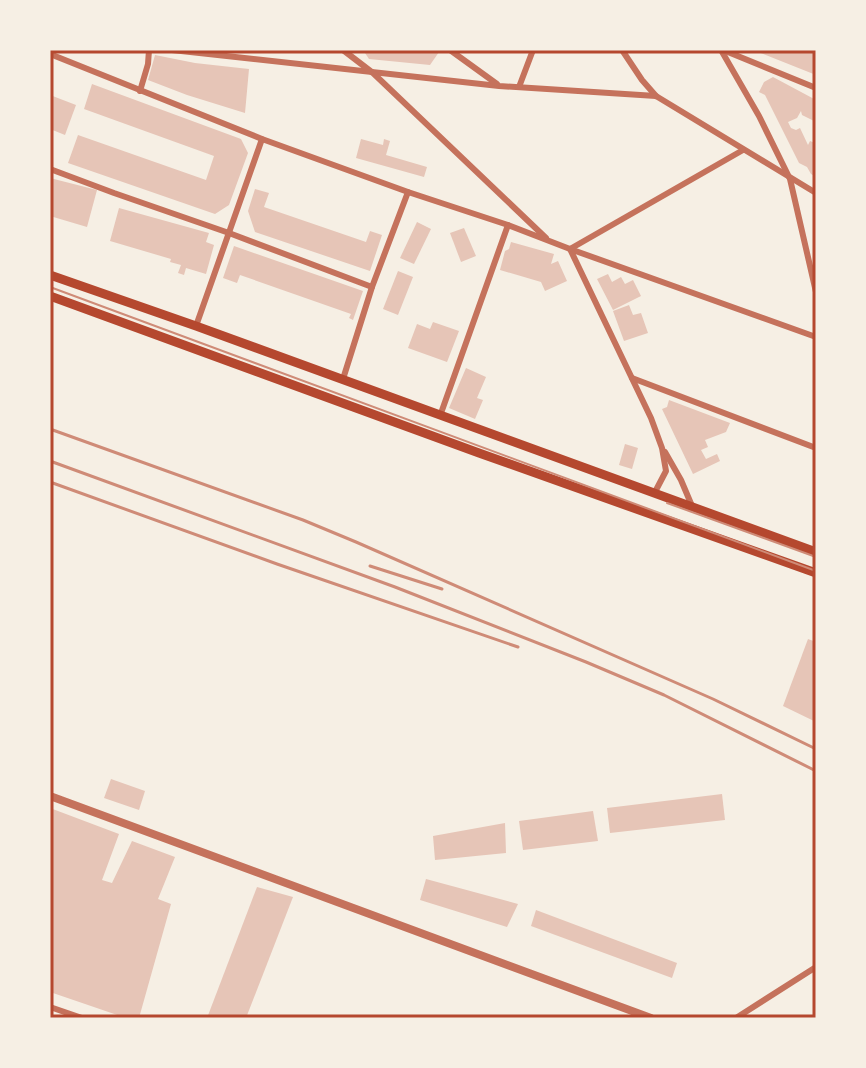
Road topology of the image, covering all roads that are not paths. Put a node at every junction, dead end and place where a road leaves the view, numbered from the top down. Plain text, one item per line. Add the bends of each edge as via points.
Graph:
1 (149, 50) edge
2 (172, 50) edge
3 (343, 50) edge
4 (450, 50) edge
5 (533, 50) edge
6 (622, 50) edge
7 (722, 50) edge
8 (50, 54) edge
9 (373, 73) junction
10 (499, 86) junction
11 (519, 87) junction
12 (816, 88) edge
13 (140, 91) junction
14 (656, 96) junction
15 (262, 139) junction
16 (743, 150) junction
17 (50, 169) edge
18 (790, 179) junction
19 (408, 192) junction
20 (816, 193) edge
21 (508, 225) junction
22 (229, 233) junction
23 (549, 241) junction
24 (570, 249) junction
25 (50, 275) edge
26 (372, 287) junction
27 (816, 292) edge
28 (50, 296) edge
29 (196, 326) junction
30 (816, 337) edge
31 (632, 378) junction
32 (343, 379) junction
33 (440, 416) junction
34 (662, 448) junction
35 (816, 448) edge
36 (655, 492) junction
37 (692, 506) junction
38 (816, 552) edge
39 (816, 573) edge
40 (50, 796) edge
41 (816, 967) edge
42 (50, 1007) edge
43 (82, 1018) edge
44 (651, 1018) edge
45 (736, 1018) edge

1 - 13 street
2 - 9 street
3 - 9 street
4 - 10 street
5 - 11 street
6 - 14 street
7 - 12 street
7 - 18 street
8 - 13 street
9 - 10 street
9 - 23 street
10 - 11 street
11 - 14 street
13 - 15 street
14 - 16 street
15 - 19 street
15 - 22 street
16 - 18 street
16 - 24 street
17 - 22 street
18 - 20 street
18 - 27 street
19 - 21 street
19 - 26 street
21 - 23 street
21 - 33 street
22 - 26 street
22 - 29 street
23 - 24 street
24 - 30 street
24 - 31 street
25 - 29 main road
26 - 32 street
28 - 39 main road
29 - 32 main road
31 - 34 street
31 - 35 street
32 - 33 main road
33 - 36 main road
34 - 36 street via 666,471
34 - 37 street
36 - 37 main road
37 - 38 main road
40 - 44 street
41 - 45 street
42 - 43 street

